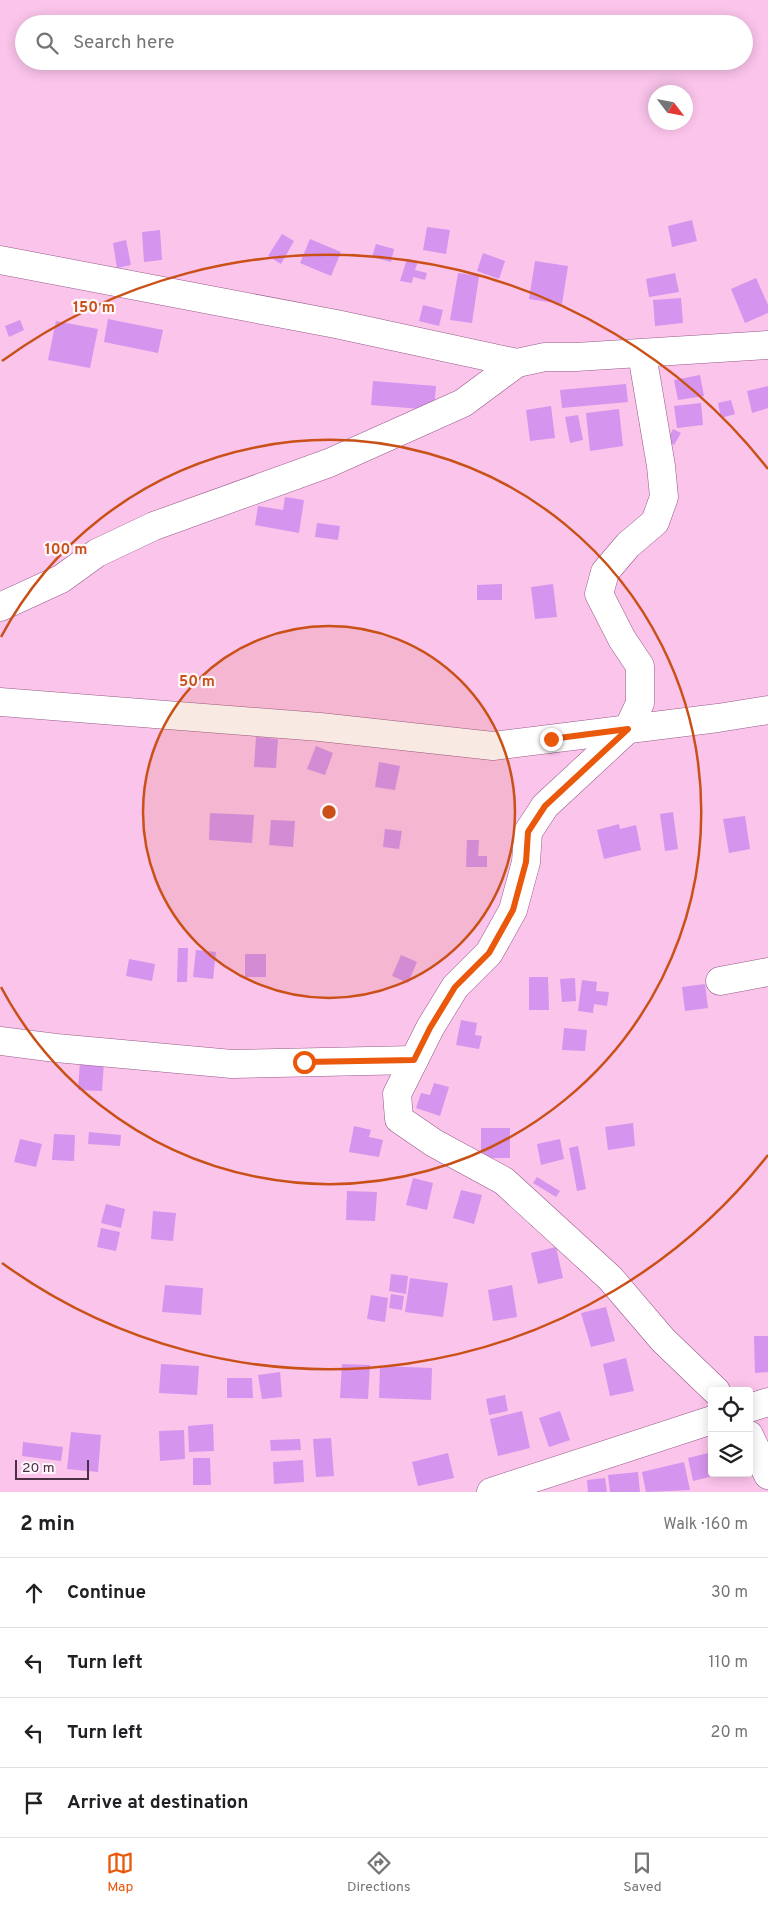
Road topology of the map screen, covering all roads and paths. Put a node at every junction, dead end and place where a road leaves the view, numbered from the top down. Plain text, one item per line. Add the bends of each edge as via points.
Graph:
1 (0, 260) edge
2 (768, 345) edge
3 (642, 354) junction
4 (517, 363) junction
5 (0, 608) edge
6 (0, 702) edge
7 (768, 710) edge
8 (628, 729) junction
9 (768, 972) edge
10 (720, 980) dead end
11 (0, 1041) edge
12 (414, 1060) junction
13 (712, 1387) edge
14 (768, 1402) edge
15 (753, 1407) edge
16 (708, 1421) edge
17 (753, 1443) edge
18 (768, 1475) edge
19 (491, 1492) edge

1 - 4 street via 336,324
2 - 3 street
3 - 4 street via 545,357
3 - 8 street via 664,497 655,522 605,572 599,594 640,666 640,704
4 - 5 street via 463,402 329,463 154,526 97,553 61,579
6 - 8 street via 320,727 493,746
7 - 8 street
8 - 12 street via 545,806 528,832 526,862 513,910 489,953 455,987
9 - 10 street
11 - 12 street via 232,1064
12 - 13 street via 397,1094 399,1119 434,1143 504,1181 610,1278 663,1340
14 - 15 street
16 - 19 street
17 - 18 street

